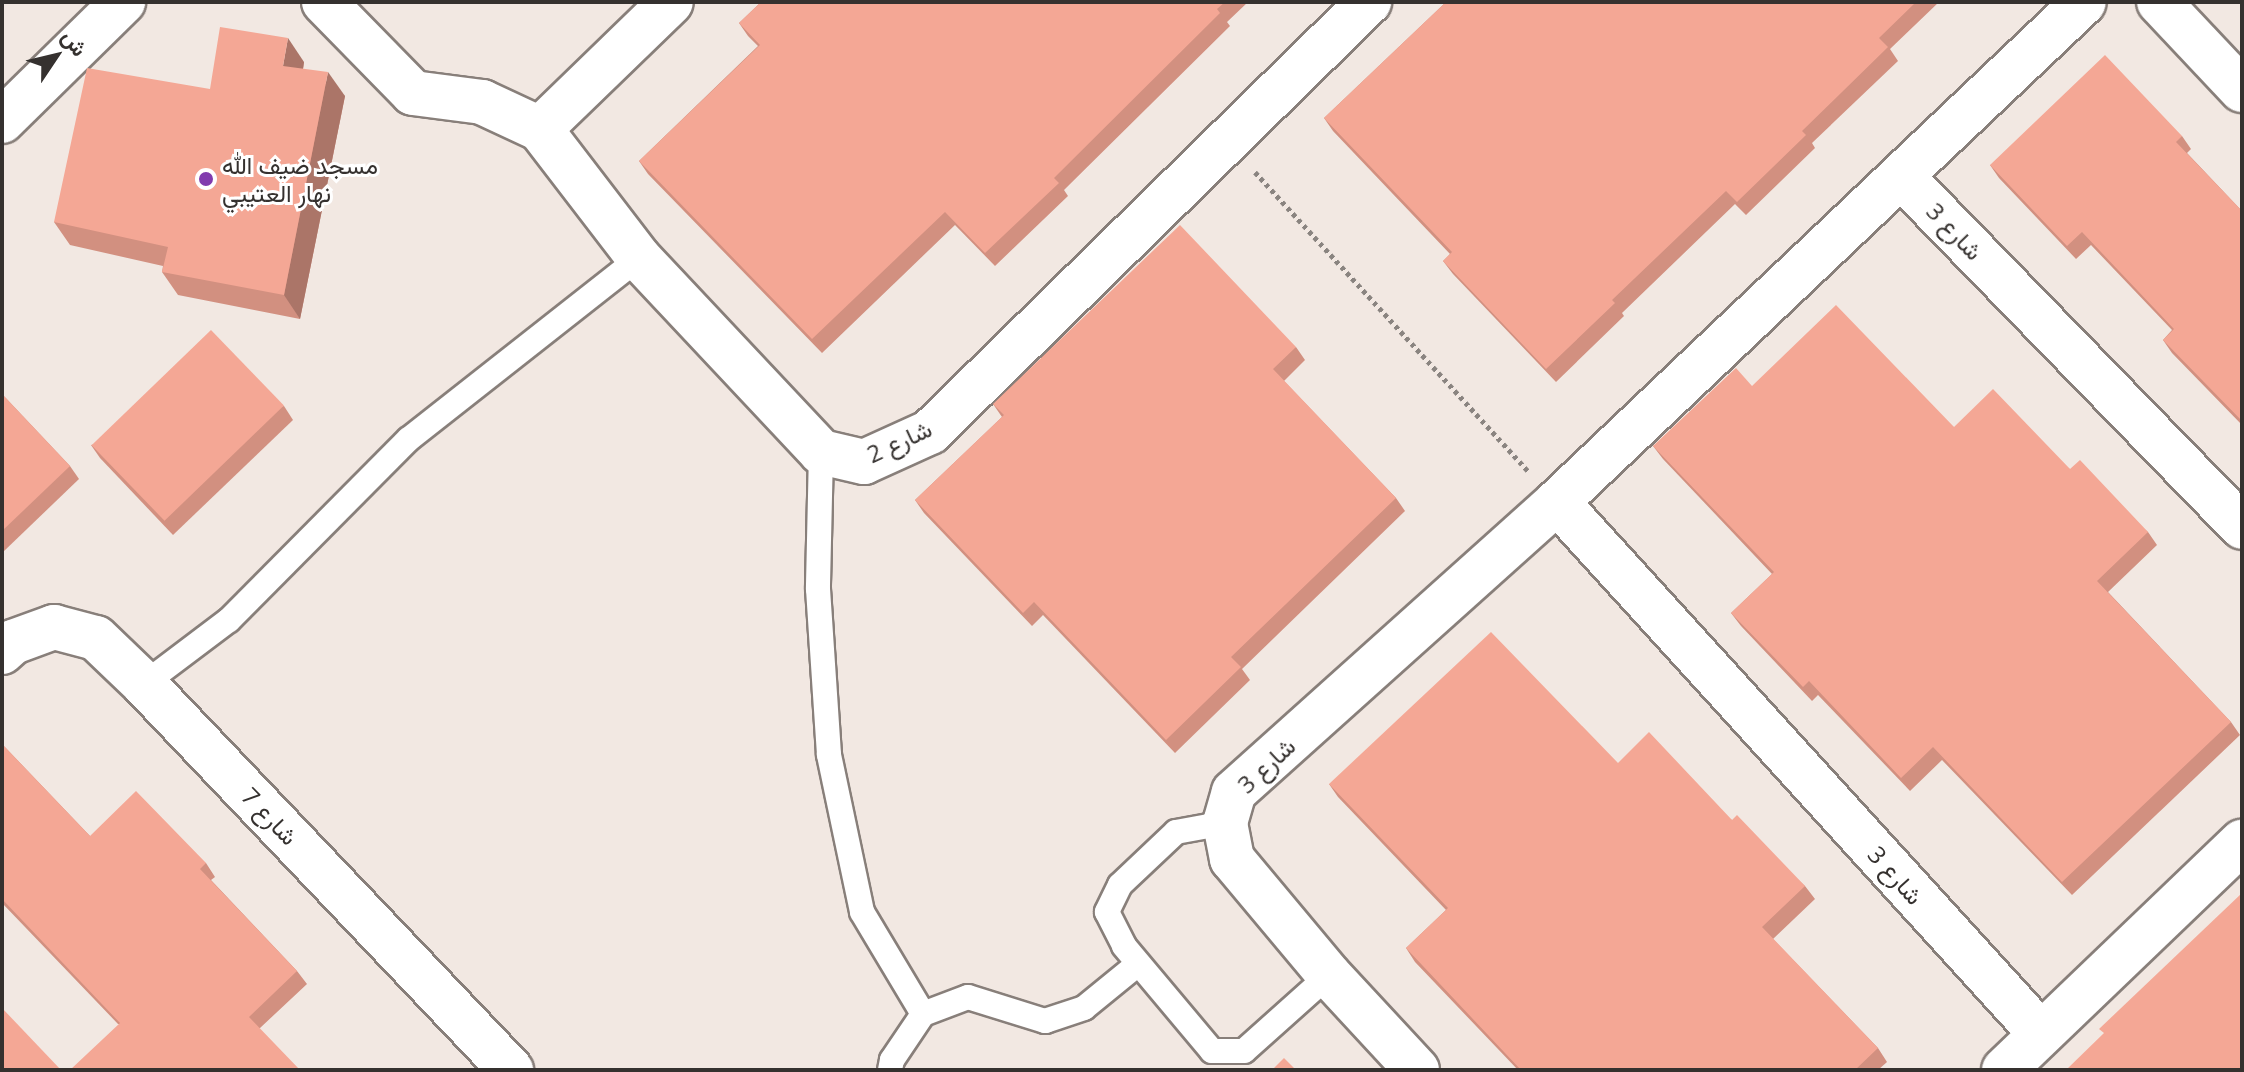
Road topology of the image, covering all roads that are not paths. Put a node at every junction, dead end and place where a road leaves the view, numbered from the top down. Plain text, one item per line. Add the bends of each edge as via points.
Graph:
1 (324, 2) edge
2 (671, 2) edge
3 (1369, 2) edge
4 (2084, 2) edge
5 (2159, 2) edge
6 (118, 3) edge
7 (2242, 90) edge
8 (2, 121) edge
9 (540, 129) junction
10 (1902, 177) junction
11 (639, 258) junction
12 (821, 452) junction
13 (1557, 502) junction
14 (2242, 527) edge
15 (2, 652) edge
16 (144, 684) junction
17 (1225, 823) junction
18 (2242, 842) edge
19 (1138, 964) junction
20 (1329, 975) junction
21 (923, 1014) junction
22 (2041, 1034) junction
23 (511, 1070) edge
24 (890, 1070) edge
25 (1417, 1070) edge
26 (2004, 1070) edge

1 - 9 street via 413,93 482,102
2 - 9 street
3 - 12 street, شارع 2 via 930,432 864,462
4 - 10 street, شارع 3
5 - 7 street
6 - 8 street
9 - 11 street
10 - 13 street, شارع 3
10 - 14 street, شارع 3
11 - 12 street
11 - 16 lane via 409,439 229,620
12 - 21 lane via 818,589 829,755 862,912
13 - 17 street, شارع 3 via 1234,792
13 - 22 street, شارع 3
15 - 16 street, شارع 7 via 13,642 54,627 96,638
16 - 23 street, شارع 7
17 - 19 lane via 1176,832 1120,885 1107,912
17 - 20 street, شارع 3 via 1232,859
18 - 22 street
19 - 20 lane via 1212,1051 1244,1051
19 - 21 lane via 1084,1008 1045,1021 968,997
20 - 25 street, شارع 3
21 - 24 lane
22 - 26 street

